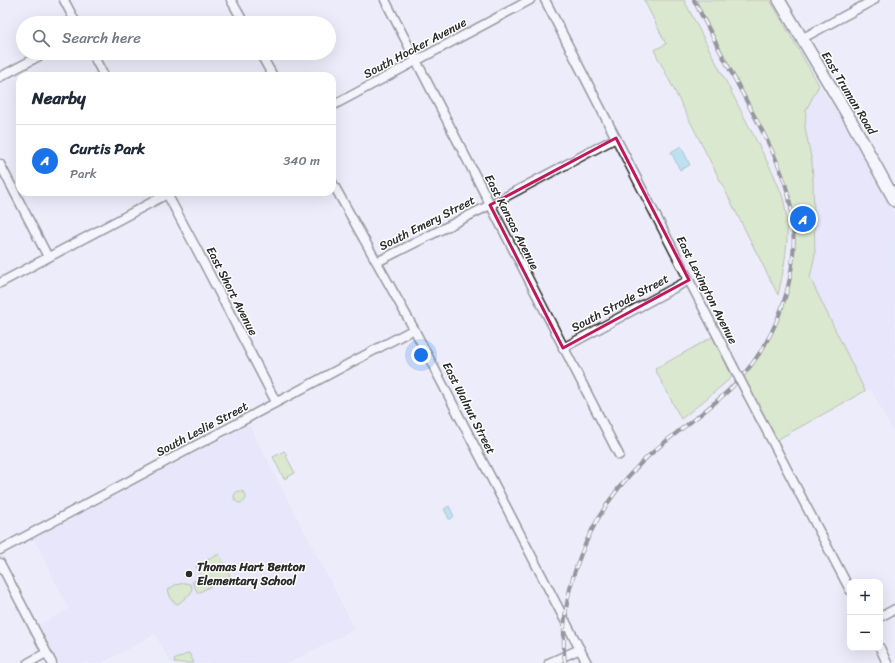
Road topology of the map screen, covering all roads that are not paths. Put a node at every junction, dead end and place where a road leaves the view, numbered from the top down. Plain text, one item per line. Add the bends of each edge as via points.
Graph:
1 (64, 0) edge
2 (231, 0) edge
3 (385, 0) edge
4 (530, 0) edge
5 (544, 0) edge
6 (779, 0) edge
7 (874, 0) edge
8 (72, 16) edge
9 (240, 16) edge
10 (801, 39) junction
11 (32, 60) edge
12 (96, 60) edge
13 (264, 60) edge
14 (417, 61) junction
15 (102, 72) edge
16 (271, 72) edge
17 (0, 77) edge
18 (336, 104) edge
19 (616, 138) junction
20 (0, 164) edge
21 (336, 189) edge
22 (16, 195) edge
23 (17, 196) edge
24 (162, 196) edge
25 (170, 196) edge
26 (895, 201) edge
27 (490, 205) junction
28 (48, 257) junction
29 (377, 262) junction
30 (688, 280) junction
31 (0, 283) edge
32 (414, 329) junction
33 (563, 348) junction
34 (276, 402) junction
35 (619, 455) dead end
36 (0, 550) edge
37 (0, 563) edge
38 (847, 584) edge
39 (895, 609) edge
40 (883, 615) edge
41 (580, 649) junction
42 (882, 651) edge
43 (46, 653) junction
44 (28, 663) edge
45 (52, 663) edge
46 (549, 663) edge
47 (587, 663) edge
48 (888, 663) edge

1 - 8 street
2 - 9 street
3 - 14 street, East Kansas Avenue
4 - 14 street, South Hocker Avenue
5 - 19 street, East Lexington Avenue
6 - 10 main road, East Truman Road
7 - 10 street
10 - 26 main road, East Truman Road via 853,124
11 - 17 street
12 - 15 street
13 - 16 street
14 - 18 street, South Hocker Avenue
14 - 27 street, East Kansas Avenue
19 - 27 street, South Emery Street
19 - 30 street, East Lexington Avenue
20 - 22 street
21 - 29 street, East Walnut Street
23 - 28 street
24 - 28 street
25 - 34 street, East Short Avenue
27 - 29 street, South Emery Street
27 - 33 street, East Kansas Avenue
28 - 31 street
29 - 32 street, East Walnut Street
30 - 33 street, South Strode Street
30 - 38 street, East Lexington Avenue, bridge
32 - 34 street, South Leslie Street
32 - 41 street, East Walnut Street
33 - 35 street, East Kansas Avenue
34 - 36 street, South Leslie Street
37 - 43 street
39 - 40 street
41 - 46 street
41 - 47 street, East Walnut Street
42 - 48 street
43 - 44 street
43 - 45 street

